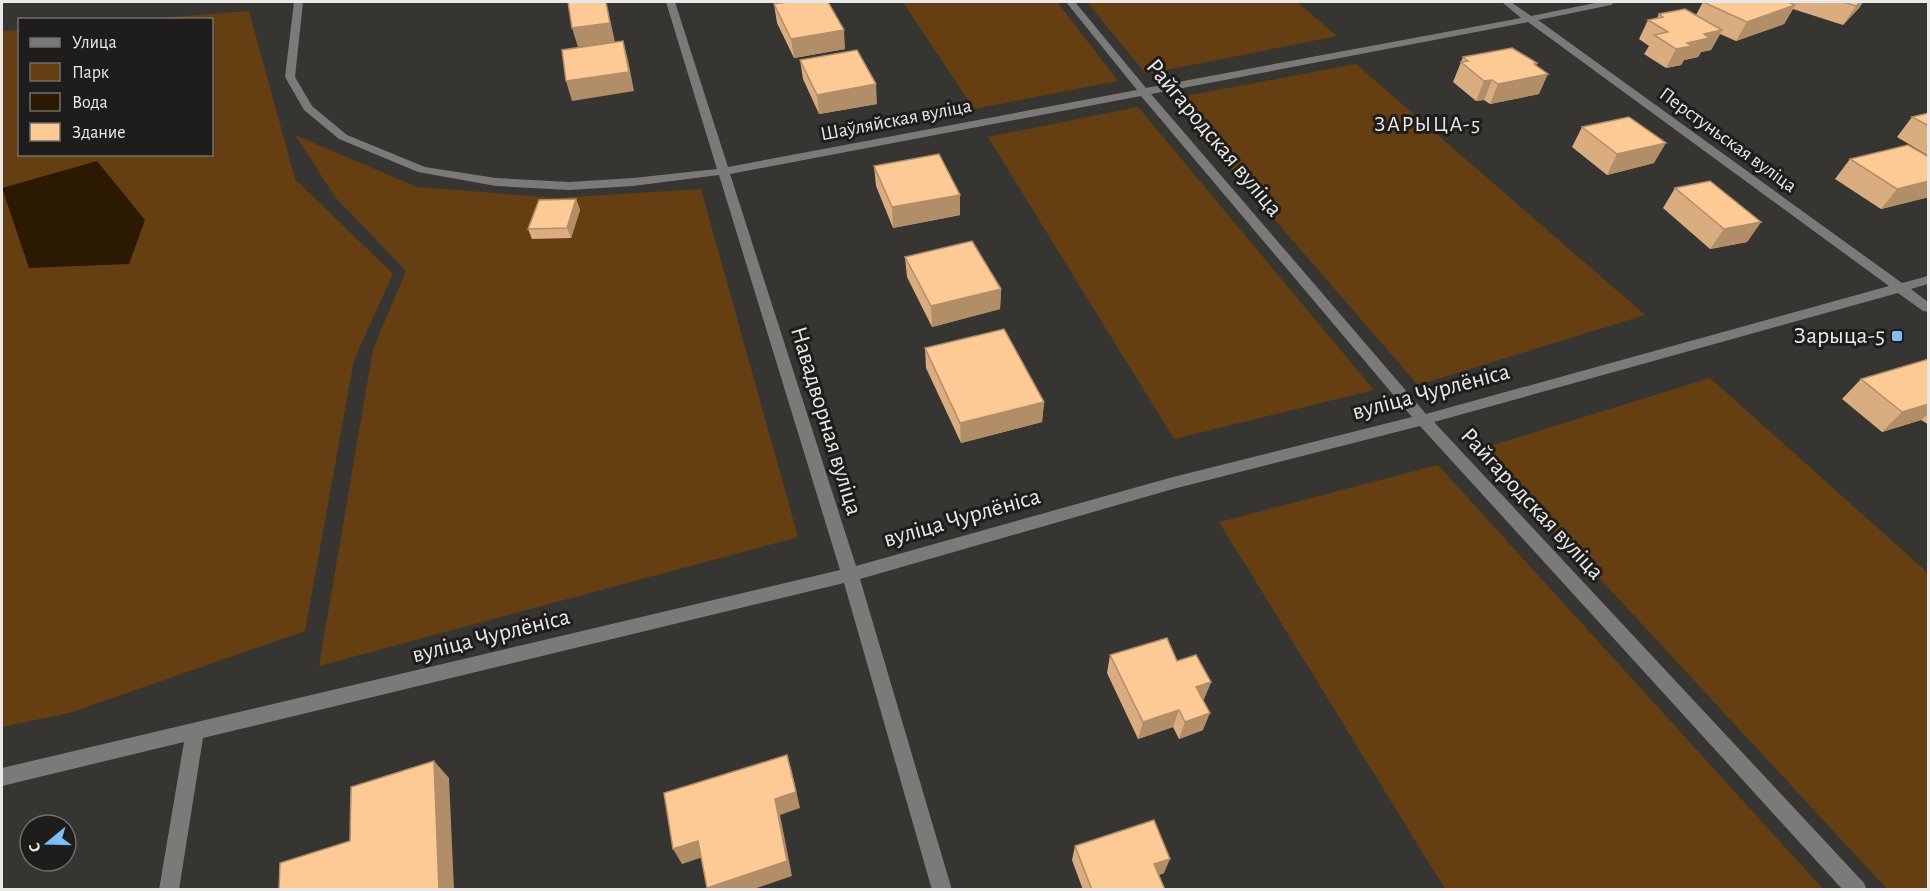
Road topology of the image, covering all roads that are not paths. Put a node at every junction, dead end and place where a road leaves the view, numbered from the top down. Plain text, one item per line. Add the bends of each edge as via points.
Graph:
1 (298, 2) edge
2 (670, 2) edge
3 (1070, 2) edge
4 (1506, 2) edge
5 (1611, 2) edge
6 (1530, 19) junction
7 (1143, 91) junction
8 (725, 171) junction
9 (1929, 280) edge
10 (1899, 288) junction
11 (1929, 308) edge
12 (1423, 420) junction
13 (850, 575) junction
14 (195, 732) junction
15 (2, 777) edge
16 (169, 890) edge
17 (942, 890) edge
18 (1857, 890) edge

1 - 8 street, Шаўляйская вуліца via 290,77 308,108 343,137 422,170 496,182 569,186
2 - 8 street, Навадворная вуліца
3 - 7 street, Райгародская вуліца
4 - 6 street, Перстуньская вуліца
5 - 6 street, Шаўляйская вуліца
6 - 7 street, Шаўляйская вуліца
6 - 10 street, Перстуньская вуліца
7 - 8 street, Шаўляйская вуліца
7 - 12 street, Райгародская вуліца
8 - 13 street, Навадворная вуліца
9 - 10 street, вуліца Чурлёніса
10 - 11 street, Перстуньская вуліца
10 - 12 street, вуліца Чурлёніса
12 - 13 street, вуліца Чурлёніса via 1173,483
12 - 18 street, Райгародская вуліца
13 - 14 street, вуліца Чурлёніса
13 - 17 street, Навадворная вуліца
14 - 15 street, вуліца Чурлёніса
14 - 16 street

